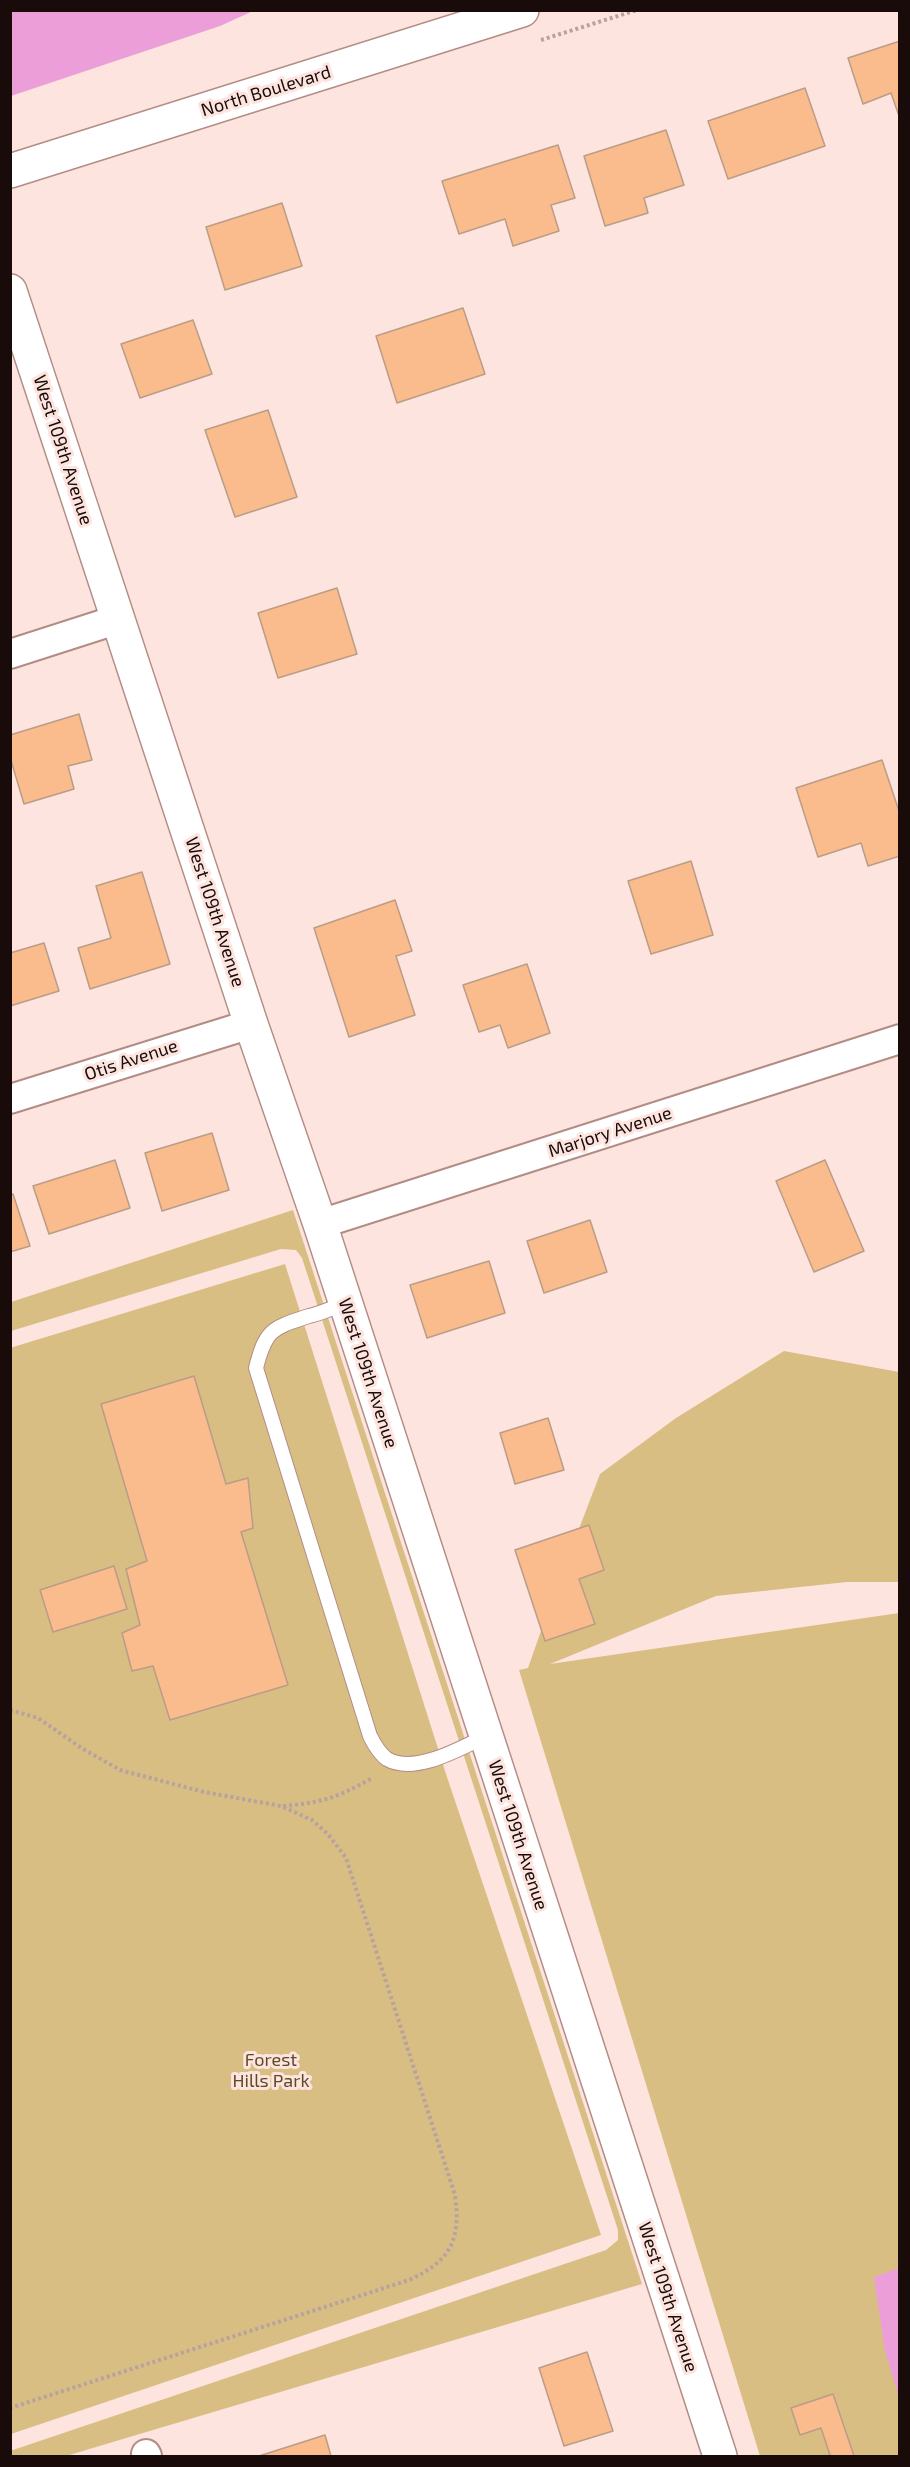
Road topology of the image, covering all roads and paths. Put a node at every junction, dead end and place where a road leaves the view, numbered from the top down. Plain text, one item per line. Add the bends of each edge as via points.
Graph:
1 (522, 10) edge
2 (10, 171) edge
3 (10, 291) edge
4 (119, 619) junction
5 (10, 654) edge
6 (251, 1024) junction
7 (900, 1039) edge
8 (10, 1098) edge
9 (320, 1224) junction
10 (345, 1303) junction
11 (10, 1710) edge
12 (486, 1736) junction
13 (386, 1758) junction
14 (281, 1806) junction
15 (10, 2408) edge
16 (720, 2457) edge

1 - 2 street, North Boulevard
3 - 4 street, West 109th Avenue
4 - 5 street
4 - 6 street, West 109th Avenue
6 - 8 street, Otis Avenue
6 - 9 street, West 109th Avenue
7 - 9 street, Marjory Avenue
9 - 10 street, West 109th Avenue
10 - 12 street, West 109th Avenue
10 - 13 lane via 274,1329 262,1346 256,1368 370,1736
11 - 14 path via 38,1718 120,1770 204,1792
12 - 13 lane via 423,1762 400,1763
12 - 16 street, West 109th Avenue
13 - 14 path via 372,1778 343,1794
14 - 15 path via 312,1820 346,1858 455,2195 458,2220 454,2239 428,2271 409,2280

